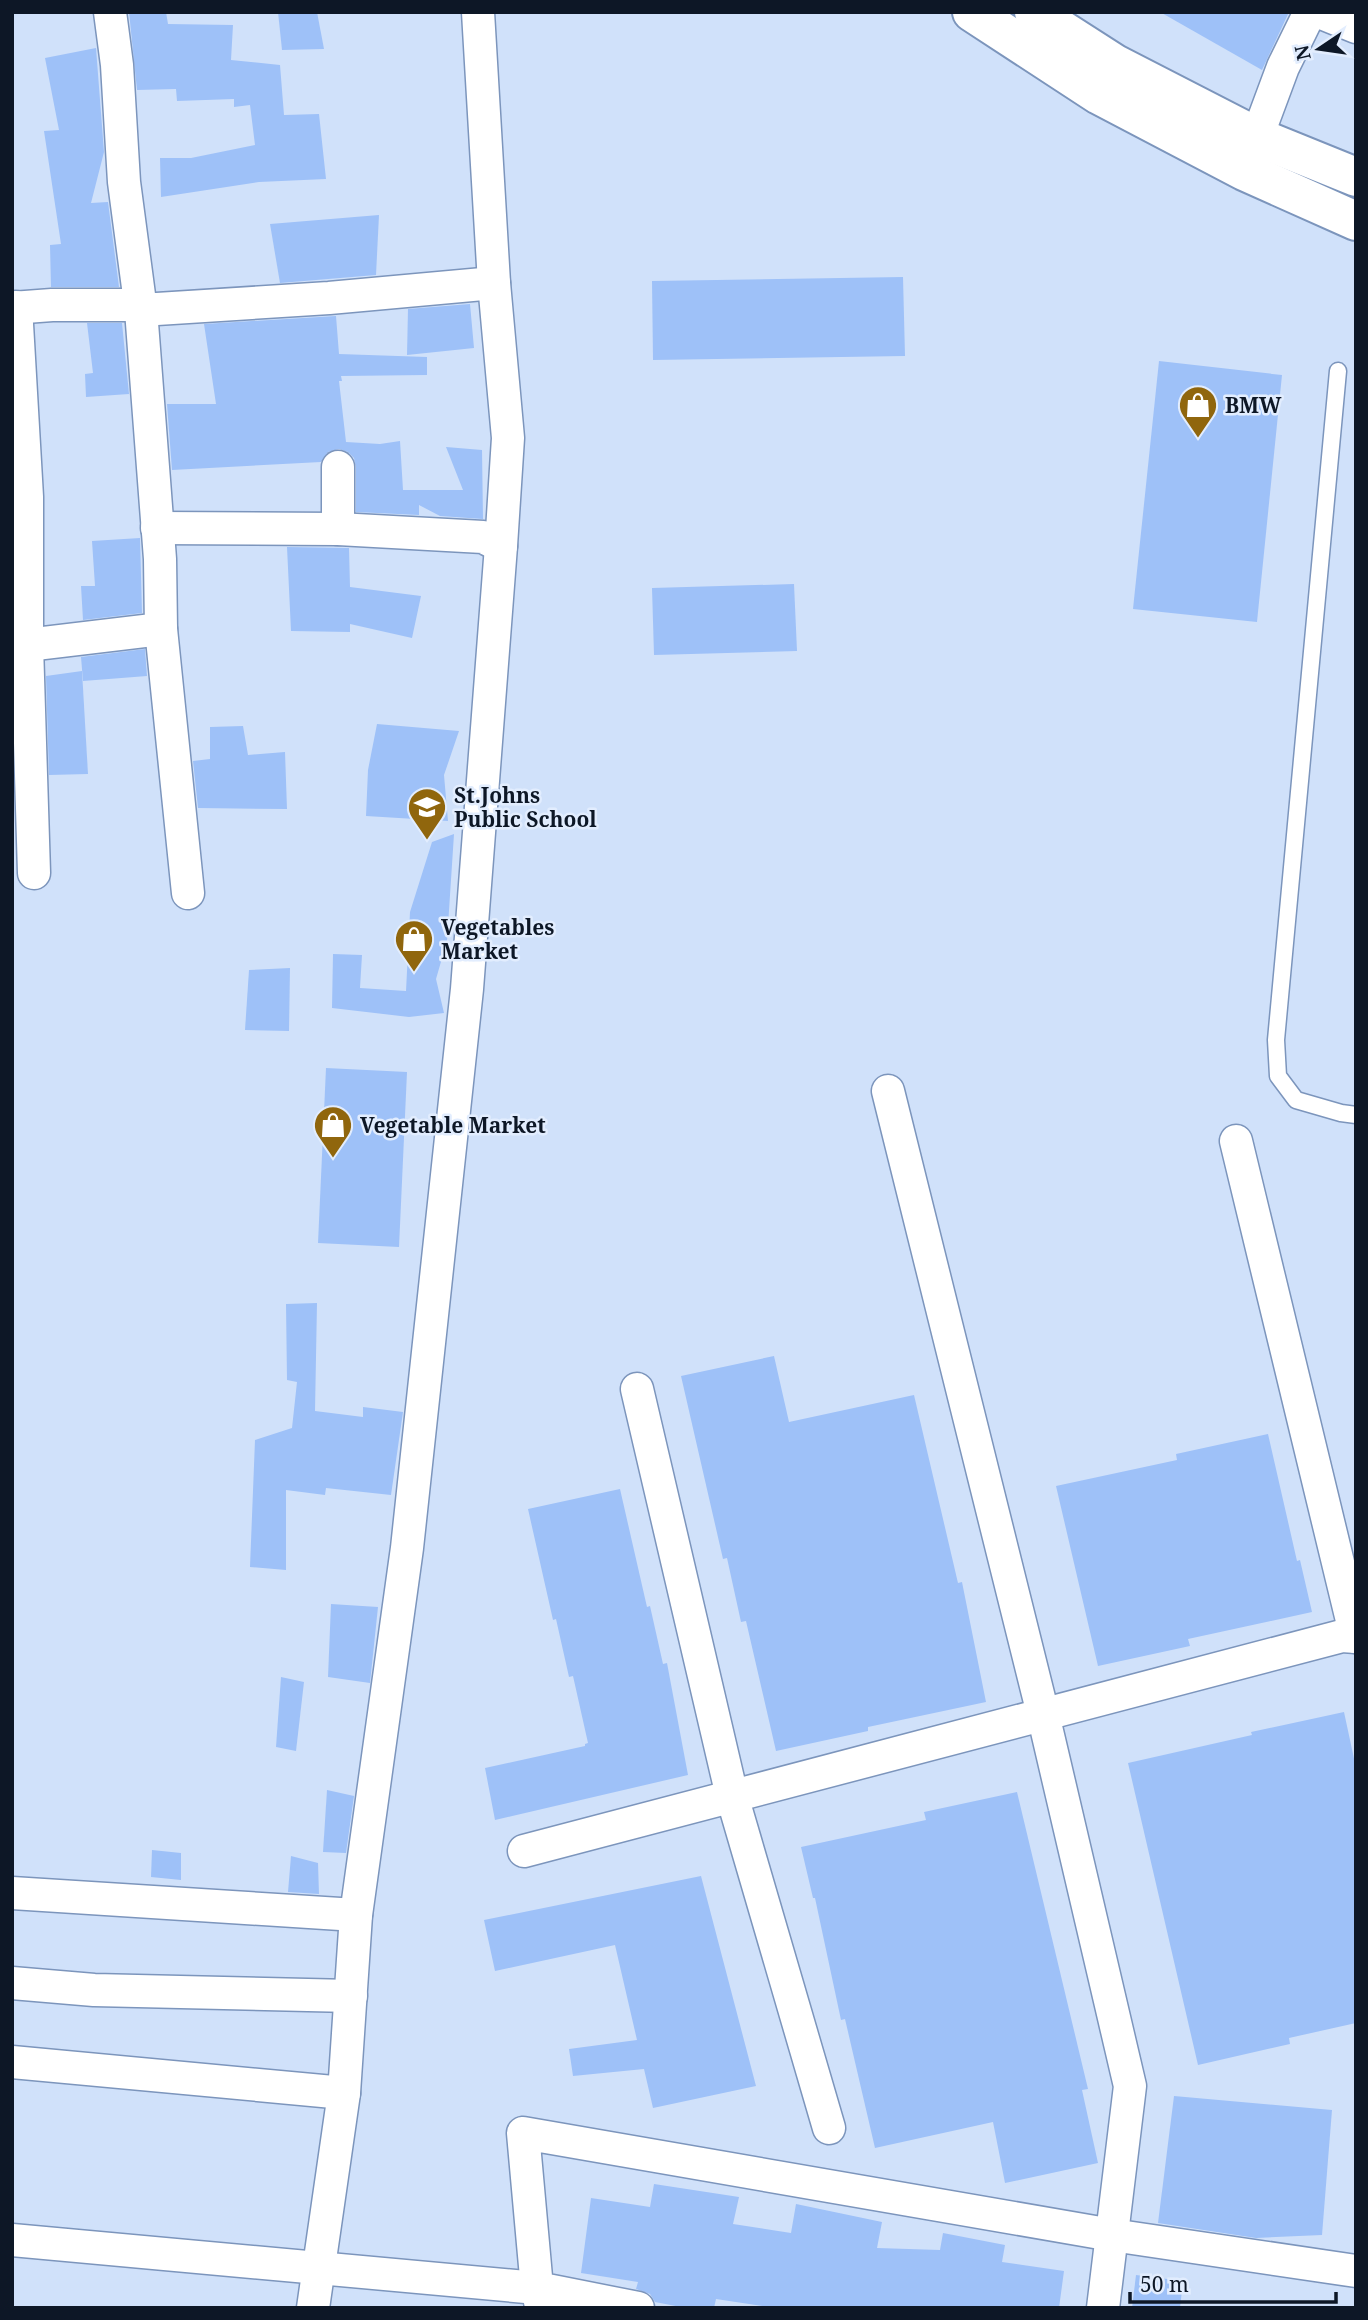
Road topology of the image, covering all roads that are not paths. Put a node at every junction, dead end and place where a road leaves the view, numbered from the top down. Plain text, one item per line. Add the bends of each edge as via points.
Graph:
1 (110, 12) edge
2 (478, 12) edge
3 (972, 12) edge
4 (1034, 12) edge
5 (1310, 12) edge
6 (1319, 12) edge
7 (1356, 27) edge
8 (1257, 137) junction
9 (1356, 177) edge
10 (1356, 220) edge
11 (494, 283) junction
12 (14, 308) edge
13 (141, 310) junction
14 (1338, 372) dead end
15 (338, 467) dead end
16 (157, 528) junction
17 (338, 529) junction
18 (500, 546) junction
19 (161, 629) junction
20 (27, 645) junction
21 (34, 873) dead end
22 (188, 893) dead end
23 (888, 1091) dead end
24 (1356, 1115) edge
25 (1236, 1141) dead end
26 (637, 1389) dead end
27 (1356, 1637) edge
28 (1043, 1714) junction
29 (732, 1796) junction
30 (524, 1850) dead end
31 (12, 1893) edge
32 (356, 1915) junction
33 (12, 1983) edge
34 (351, 1996) junction
35 (12, 2062) edge
36 (344, 2093) junction
37 (829, 2128) dead end
38 (1112, 2235) junction
39 (12, 2240) edge
40 (318, 2269) junction
41 (1356, 2271) edge
42 (539, 2298) edge
43 (313, 2308) edge
44 (638, 2308) edge
45 (1103, 2308) edge

1 - 13 street via 124,182
2 - 11 street
3 - 10 main road via 1099,95 1244,171
4 - 8 main road via 1115,64
5 - 8 street
6 - 7 street
8 - 9 main road
11 - 13 street
11 - 18 street via 508,438
12 - 13 street via 133,305
12 - 20 street via 27,497
13 - 16 street
14 - 24 lane via 1276,1040 1278,1076 1296,1100
15 - 17 street
16 - 17 street
16 - 19 street
17 - 18 street via 483,537
18 - 32 street via 467,989 407,1548
19 - 20 street
19 - 22 street
20 - 21 street
23 - 28 street
25 - 27 street
26 - 29 street
27 - 28 street via 1342,1636
28 - 29 street
28 - 38 street via 1130,2086
29 - 30 street
29 - 37 street
31 - 32 street
32 - 34 street
33 - 34 street via 94,1990
34 - 36 street
35 - 36 street
36 - 40 street
38 - 41 street
38 - 42 street via 523,2133
38 - 45 street
39 - 40 street
40 - 42 street
40 - 43 street
42 - 44 street

